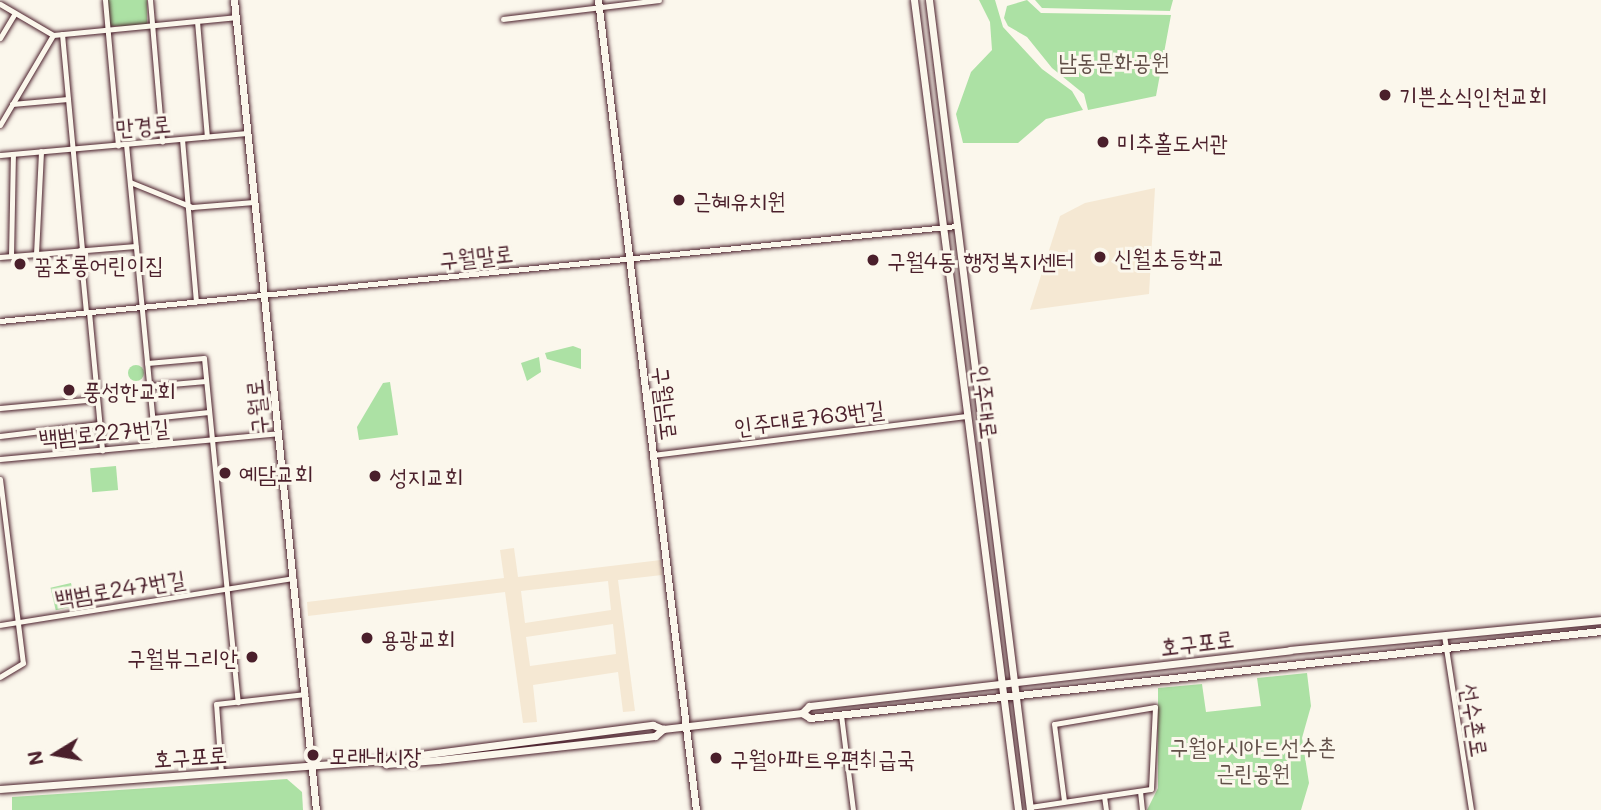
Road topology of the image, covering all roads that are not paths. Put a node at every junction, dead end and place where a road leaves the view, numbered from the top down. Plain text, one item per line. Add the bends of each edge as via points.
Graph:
1 (105, 0) edge
2 (150, 0) edge
3 (234, 0) edge
4 (659, 0) edge
5 (914, 0) edge
6 (929, 0) edge
7 (0, 4) edge
8 (598, 4) edge
9 (15, 13) junction
10 (235, 17) junction
11 (503, 19) dead end
12 (197, 21) junction
13 (152, 25) junction
14 (107, 29) junction
15 (53, 34) junction
16 (62, 34) junction
17 (0, 38) edge
18 (68, 99) junction
19 (12, 104) junction
20 (0, 125) edge
21 (247, 133) junction
22 (206, 137) junction
23 (182, 139) junction
24 (162, 141) junction
25 (126, 144) junction
26 (118, 145) junction
27 (73, 148) junction
28 (41, 151) junction
29 (13, 154) junction
30 (0, 155) edge
31 (130, 182) junction
32 (254, 202) junction
33 (188, 205) junction
34 (956, 226) junction
35 (944, 227) junction
36 (136, 246) junction
37 (81, 250) junction
38 (36, 254) junction
39 (11, 256) junction
40 (0, 257) edge
41 (628, 259) junction
42 (264, 294) junction
43 (196, 301) junction
44 (142, 306) junction
45 (88, 312) junction
46 (0, 321) edge
47 (147, 363) junction
48 (206, 381) junction
49 (149, 386) junction
50 (97, 399) junction
51 (0, 408) edge
52 (209, 412) junction
53 (968, 416) junction
54 (152, 418) junction
55 (99, 424) junction
56 (278, 433) junction
57 (0, 436) edge
58 (211, 439) junction
59 (155, 444) junction
60 (102, 450) junction
61 (653, 455) junction
62 (0, 459) edge
63 (0, 480) edge
64 (293, 578) junction
65 (228, 588) junction
66 (1601, 620) edge
67 (18, 622) junction
68 (0, 625) edge
69 (1601, 631) edge
70 (1444, 635) junction
71 (1446, 647) junction
72 (0, 677) edge
73 (1013, 683) junction
74 (1002, 684) junction
75 (305, 694) junction
76 (1014, 695) junction
77 (1003, 696) junction
78 (238, 702) junction
79 (802, 713) junction
80 (841, 715) junction
81 (689, 727) junction
82 (313, 767) junction
83 (221, 773) junction
84 (0, 789) edge
85 (1140, 791) junction
86 (1104, 796) junction
87 (1063, 801) junction
88 (1030, 808) edge
89 (316, 810) edge
90 (696, 810) edge
91 (853, 810) edge
92 (1018, 810) edge
93 (1106, 810) edge
94 (1142, 810) edge
95 (1471, 810) edge

1 - 14 street
2 - 13 street
3 - 10 main road, 구월로
4 - 8 street
5 - 35 main road, 인주대로
6 - 34 main road, 인주대로
7 - 9 street
8 - 11 street
8 - 41 main road, 구월남로
9 - 15 street
9 - 17 street
10 - 12 street
10 - 21 main road, 구월로
12 - 13 street
12 - 22 street
13 - 14 street
13 - 24 street
14 - 16 street
14 - 26 street
15 - 16 street
15 - 19 street
16 - 18 street
18 - 19 street
18 - 27 street
19 - 20 street
21 - 22 street, 만경로
21 - 32 main road, 구월로
22 - 23 street, 만경로
23 - 24 street, 만경로
23 - 33 street
24 - 25 street, 만경로
25 - 26 street, 만경로
25 - 31 street
26 - 27 street, 만경로
27 - 28 street, 만경로
27 - 37 street
28 - 29 street, 만경로
28 - 38 street
29 - 30 street, 만경로
29 - 39 street
31 - 33 street
31 - 36 street
32 - 33 street
32 - 42 main road, 구월로
33 - 43 street
34 - 35 street, 구월말로
34 - 73 main road, 인주대로
35 - 41 street, 구월말로
35 - 53 main road, 인주대로
36 - 37 street
36 - 44 street
37 - 38 street
37 - 45 street
38 - 39 street
39 - 40 street
41 - 42 street, 구월말로
41 - 61 main road, 구월남로
42 - 43 street, 구월말로
42 - 56 main road, 구월로
43 - 44 street, 구월말로
44 - 45 street, 구월말로
44 - 47 street
45 - 46 street, 구월말로
45 - 50 street
47 - 48 street via 204,358
47 - 49 street
48 - 49 street
48 - 52 street
49 - 54 street
50 - 51 street
50 - 55 street
52 - 54 street
52 - 58 street
53 - 61 street, 인주대로763번길
53 - 74 main road, 인주대로
54 - 59 street
55 - 57 street
55 - 60 street
56 - 58 street, 백범로227번길
56 - 64 main road, 구월로
58 - 59 street, 백범로227번길
58 - 65 street
59 - 60 street, 백범로227번길
60 - 62 street, 백범로227번길
61 - 81 main road, 구월남로
63 - 67 street
64 - 65 street, 백범로247번길
64 - 75 main road, 구월로
65 - 67 street, 백범로247번길
65 - 78 street
66 - 70 main road, 호구포로
67 - 68 street, 백범로247번길
67 - 72 street via 22,667
69 - 71 main road, 호구포로
70 - 71 street, 선수촌로
70 - 73 main road, 호구포로
71 - 76 main road, 호구포로
71 - 95 street, 선수촌로
73 - 74 main road, 호구포로
73 - 76 main road, 인주대로
74 - 77 main road, 인주대로
74 - 79 main road, 호구포로 via 808,706
75 - 78 street
75 - 82 main road, 구월로
76 - 77 main road, 호구포로
76 - 88 main road, 인주대로
77 - 80 main road, 호구포로
77 - 92 main road, 인주대로
78 - 83 street via 216,704
79 - 80 main road, 호구포로 via 810,718
79 - 81 main road, 호구포로
80 - 91 street
81 - 82 main road, 호구포로 via 653,725
81 - 90 main road, 구월남로
82 - 83 main road, 호구포로
82 - 89 main road, 구월로
83 - 84 main road, 호구포로
85 - 86 street
85 - 87 street via 1153,786 1155,707 1054,724
85 - 94 street
86 - 87 street
86 - 93 street
87 - 88 street

